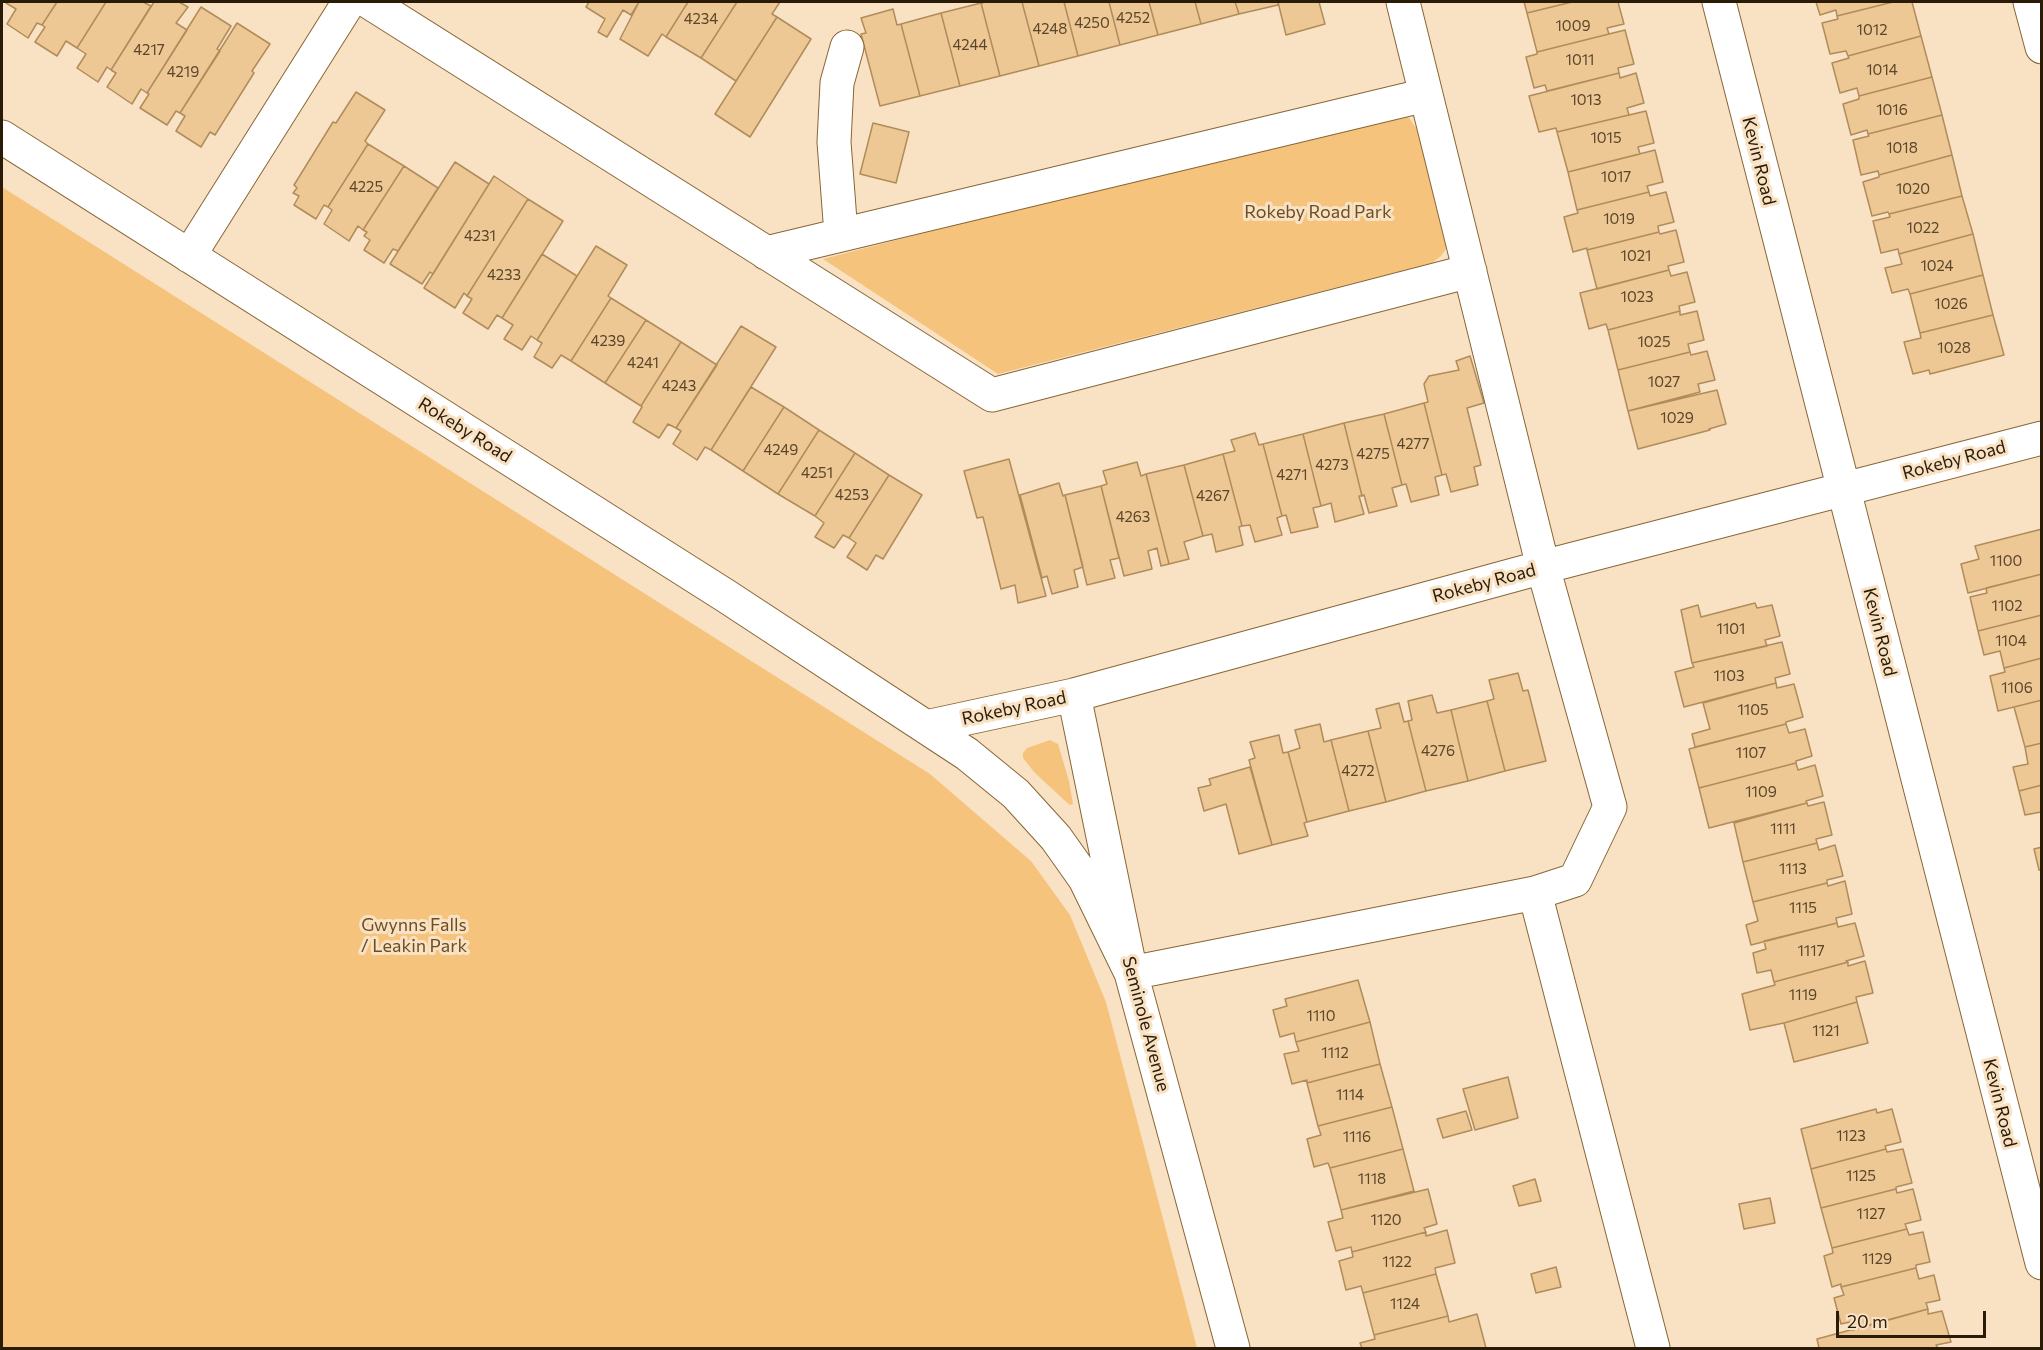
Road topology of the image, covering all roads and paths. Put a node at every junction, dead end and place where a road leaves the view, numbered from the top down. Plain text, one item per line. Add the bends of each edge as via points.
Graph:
1 (349, 2) edge
2 (369, 2) edge
3 (1403, 2) edge
4 (1719, 2) edge
5 (2030, 2) edge
6 (847, 47) dead end
7 (2042, 47) edge
8 (1426, 95) junction
9 (2, 136) edge
10 (841, 234) junction
11 (766, 253) junction
12 (189, 256) junction
13 (1470, 271) junction
14 (2042, 438) edge
15 (1843, 489) junction
16 (1543, 567) junction
17 (1074, 695) junction
18 (926, 727) junction
19 (1535, 893) junction
20 (1131, 973) junction
21 (2042, 1263) edge
22 (1233, 1348) edge
23 (1653, 1348) edge

1 - 12 street
2 - 11 street
3 - 8 street
4 - 15 street, Kevin Road
5 - 7 street
6 - 10 street via 837,83 834,142
8 - 10 street
8 - 13 street
9 - 12 street, Rokeby Road
10 - 11 street
11 - 13 street via 992,395
12 - 18 street, Rokeby Road
13 - 16 street
14 - 15 street, Rokeby Road
15 - 16 street, Rokeby Road
15 - 21 street, Kevin Road
16 - 17 street, Rokeby Road
16 - 19 street via 1610,807 1575,880
17 - 18 street, Rokeby Road
17 - 20 street, Seminole Avenue
18 - 20 street, Rokeby Road via 967,754 1016,795 1056,838 1085,879
19 - 20 street
19 - 23 street
20 - 22 street, Seminole Avenue

